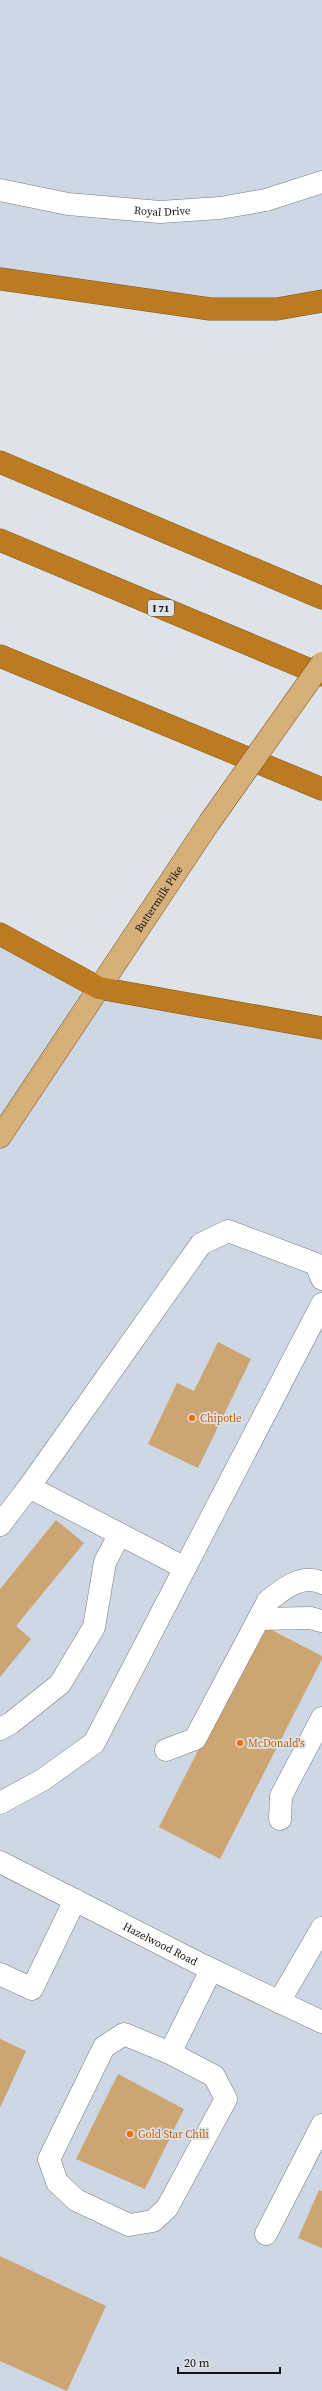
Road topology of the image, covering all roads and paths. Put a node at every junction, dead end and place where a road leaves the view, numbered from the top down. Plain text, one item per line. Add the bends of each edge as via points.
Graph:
1 (322, 182) edge
2 (0, 190) edge
3 (0, 279) edge
4 (322, 302) edge
5 (0, 462) edge
6 (0, 540) edge
7 (322, 598) edge
8 (0, 656) edge
9 (322, 663) edge
10 (322, 675) edge
11 (322, 789) edge
12 (0, 934) edge
13 (99, 988) junction
14 (322, 1028) edge
15 (0, 1137) edge
16 (322, 1279) edge
17 (322, 1304) edge
18 (29, 1487) junction
19 (0, 1525) edge
20 (120, 1534) junction
21 (185, 1568) junction
22 (322, 1583) edge
23 (259, 1619) junction
24 (322, 1621) edge
25 (322, 1718) edge
26 (0, 1729) edge
27 (166, 1750) dead end
28 (0, 1803) edge
29 (280, 1819) dead end
30 (0, 1862) edge
31 (75, 1900) junction
32 (322, 1930) edge
33 (211, 1970) junction
34 (0, 1974) edge
35 (279, 2002) junction
36 (322, 2022) edge
37 (170, 2053) junction
38 (322, 2125) edge
39 (266, 2234) dead end

1 - 2 street, Royal Drive via 266,200 220,208 160,212 68,204
3 - 4 highway via 210,309 277,309
5 - 7 highway
6 - 10 highway, I 71
8 - 11 highway
9 - 13 main road, Buttermilk Pike, bridge
12 - 13 highway
13 - 14 highway
13 - 15 main road, Buttermilk Pike
16 - 18 street via 316,1264 228,1231 201,1244
17 - 21 street
18 - 19 street
18 - 20 street
20 - 21 street
20 - 26 street via 105,1562 94,1626 60,1684
21 - 28 street via 94,1743 44,1779
22 - 23 street via 317,1580 300,1580 283,1589 268,1601
23 - 24 street via 310,1618
23 - 27 street via 195,1739
25 - 29 street via 281,1796
30 - 31 street, Hazelwood Road
31 - 33 street, Hazelwood Road
31 - 34 street via 32,1989
32 - 35 street
33 - 35 street, Hazelwood Road
33 - 37 street
35 - 36 street, Hazelwood Road
37 - 37 street via 124,2034 104,2047 49,2160 57,2182 76,2200 129,2225 153,2221 167,2208 226,2099 214,2076
38 - 39 street

